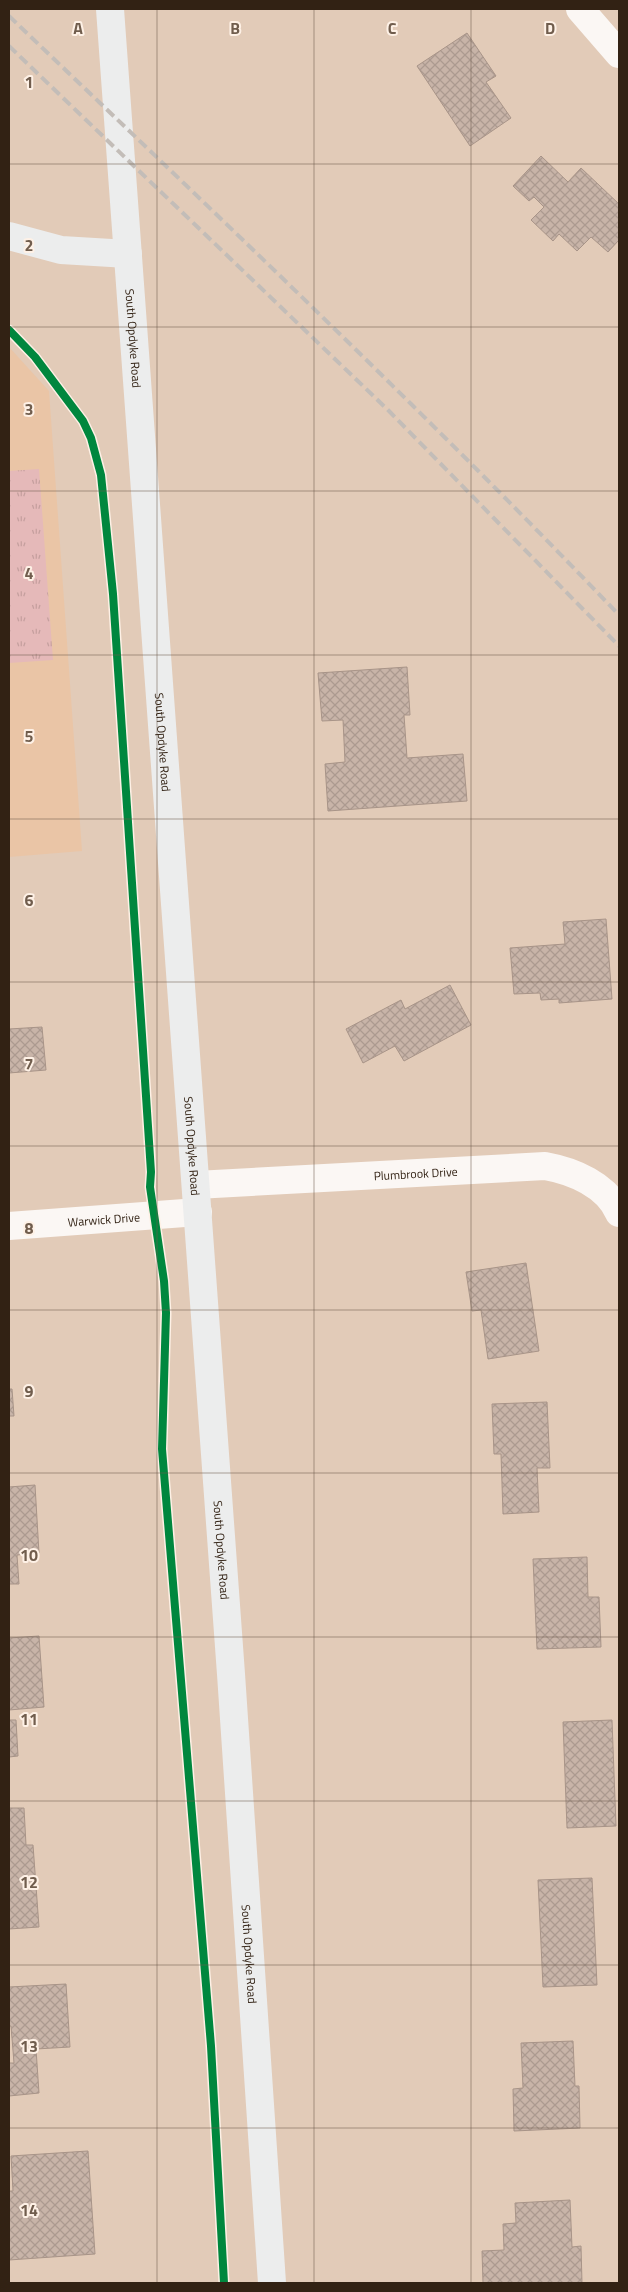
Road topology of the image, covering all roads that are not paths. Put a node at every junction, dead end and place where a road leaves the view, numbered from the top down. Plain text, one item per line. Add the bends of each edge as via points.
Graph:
1 (110, 9) edge
2 (580, 9) edge
3 (619, 54) edge
4 (9, 236) edge
5 (128, 254) junction
6 (196, 1185) junction
7 (198, 1212) junction
8 (619, 1213) edge
9 (9, 1226) edge
10 (272, 2283) edge

1 - 5 main road, South Opdyke Road
2 - 3 street
4 - 5 main road via 61,250
5 - 6 main road, South Opdyke Road
6 - 7 main road, South Opdyke Road
6 - 8 street, Plumbrook Drive via 546,1166 564,1169 586,1180 603,1191
7 - 9 street, Warwick Drive
7 - 10 main road, South Opdyke Road

